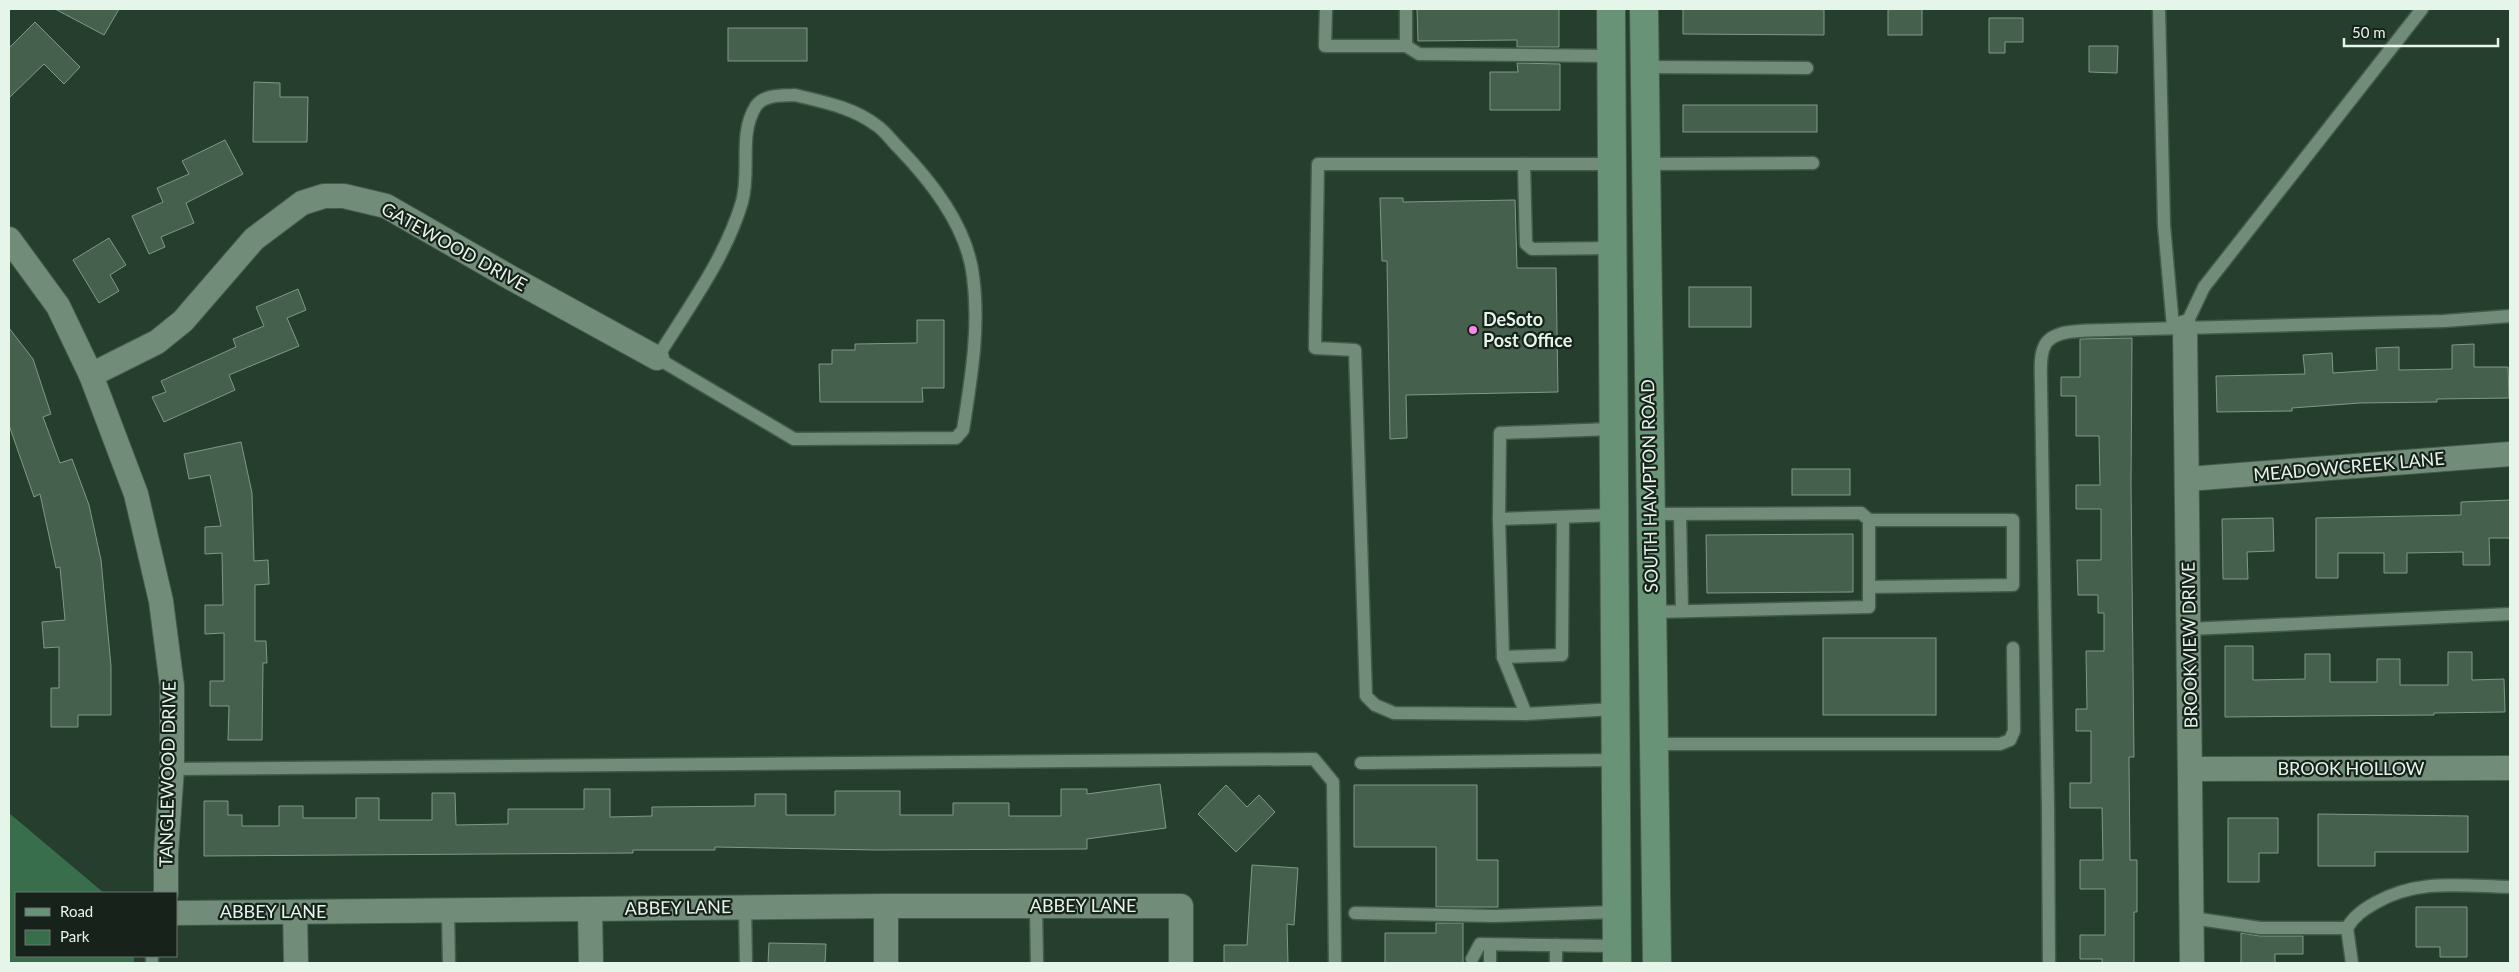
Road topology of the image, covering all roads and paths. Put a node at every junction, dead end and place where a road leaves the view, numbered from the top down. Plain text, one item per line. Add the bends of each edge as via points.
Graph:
1 (1326, 9) edge
2 (1406, 9) edge
3 (1610, 9) edge
4 (1644, 9) edge
5 (2159, 9) edge
6 (2422, 9) edge
7 (1406, 46) junction
8 (1611, 56) junction
9 (1645, 67) junction
10 (1807, 68) dead end
11 (1813, 162) dead end
12 (1524, 164) junction
13 (1611, 164) junction
14 (1646, 164) junction
15 (9, 239) edge
16 (1611, 248) junction
17 (2510, 316) edge
18 (2179, 328) junction
19 (657, 358) junction
20 (91, 375) junction
21 (1612, 429) junction
22 (2510, 454) edge
23 (2188, 480) junction
24 (1650, 514) junction
25 (1680, 514) junction
26 (1613, 515) junction
27 (1563, 517) junction
28 (1499, 519) junction
29 (1870, 520) junction
30 (1869, 587) junction
31 (1682, 611) junction
32 (1652, 612) junction
33 (2510, 614) edge
34 (2189, 629) junction
35 (2013, 648) dead end
36 (1503, 657) junction
37 (1615, 709) junction
38 (1653, 710) junction
39 (1526, 714) junction
40 (1654, 744) junction
41 (1615, 760) junction
42 (1361, 763) dead end
43 (2510, 768) edge
44 (172, 769) junction
45 (2191, 769) junction
46 (2510, 887) edge
47 (166, 892) edge
48 (886, 906) junction
49 (1036, 906) junction
50 (746, 908) junction
51 (590, 909) junction
52 (448, 910) junction
53 (295, 912) junction
54 (1616, 912) junction
55 (178, 913) edge
56 (1355, 913) dead end
57 (2192, 918) junction
58 (2347, 928) junction
59 (1490, 945) junction
60 (1556, 945) junction
61 (1617, 954) edge
62 (1472, 959) dead end
63 (296, 963) edge
64 (448, 963) edge
65 (591, 963) edge
66 (746, 963) edge
67 (886, 963) edge
68 (1037, 963) edge
69 (1181, 963) edge
70 (1334, 963) edge
71 (1490, 963) edge
72 (1556, 963) edge
73 (1657, 963) edge
74 (2048, 963) edge
75 (2192, 963) edge
76 (2352, 963) edge

1 - 7 lane via 1325,46
2 - 7 lane
3 - 8 main road, SOUTH HAMPTON ROAD
4 - 9 main road, SOUTH HAMPTON ROAD
5 - 18 lane via 2164,225
6 - 18 lane via 2204,287
7 - 8 lane via 1419,54
8 - 13 main road, SOUTH HAMPTON ROAD
9 - 10 lane
9 - 14 main road, SOUTH HAMPTON ROAD
11 - 14 lane
12 - 13 lane
12 - 16 lane via 1526,244 1532,249
12 - 39 lane via 1318,164 1315,348 1355,350 1366,696 1375,705 1394,713
13 - 14 main road
13 - 16 main road, SOUTH HAMPTON ROAD
14 - 24 main road, SOUTH HAMPTON ROAD
15 - 20 street, TANGLEWOOD DRIVE via 58,306
16 - 21 main road, SOUTH HAMPTON ROAD
17 - 18 lane via 2444,321
18 - 23 street, BROOKVIEW DRIVE
18 - 74 lane via 2059,334 2045,345 2042,356
19 - 19 lane via 794,439 956,438 963,430 974,365 976,303 968,254 938,194 877,125 843,107 795,95 768,97 757,105 746,128 742,201 720,256
19 - 20 street, GATEWOOD DRIVE via 386,206 344,196 324,196 302,203 254,239 183,321 157,342
20 - 44 street, TANGLEWOOD DRIVE via 136,494 161,602 172,686
21 - 26 main road, SOUTH HAMPTON ROAD
21 - 28 lane via 1500,433
22 - 23 street, MEADOWCREEK LANE
23 - 34 street, BROOKVIEW DRIVE
24 - 25 lane
24 - 26 main road
24 - 32 main road, SOUTH HAMPTON ROAD
25 - 29 lane via 1860,513
25 - 31 lane
26 - 27 lane
26 - 37 main road, SOUTH HAMPTON ROAD
27 - 28 lane
27 - 36 lane via 1562,655
28 - 36 lane
29 - 30 lane
29 - 30 lane via 2014,520 2013,585
30 - 31 lane via 1869,607
31 - 32 lane
32 - 38 main road, SOUTH HAMPTON ROAD
33 - 34 lane
34 - 45 street, BROOKVIEW DRIVE
35 - 40 lane via 2014,731 2010,740 2000,744
36 - 39 lane
37 - 38 main road
37 - 39 lane
37 - 41 main road, SOUTH HAMPTON ROAD
38 - 40 main road, SOUTH HAMPTON ROAD
40 - 73 main road, SOUTH HAMPTON ROAD
41 - 42 lane
41 - 54 main road, SOUTH HAMPTON ROAD
43 - 45 street, BROOK HOLLOW
44 - 47 street, TANGLEWOOD DRIVE
44 - 70 lane via 1314,759 1333,782
45 - 57 street, BROOKVIEW DRIVE
46 - 58 lane via 2413,887 2373,904 2353,917
48 - 49 street, ABBEY LANE
48 - 50 street, ABBEY LANE
48 - 67 street
49 - 68 lane
49 - 69 street, ABBEY LANE via 1180,906
50 - 51 street, ABBEY LANE
50 - 66 lane
51 - 52 street, ABBEY LANE
51 - 65 street
52 - 53 street, ABBEY LANE
52 - 64 lane
53 - 55 street, ABBEY LANE
53 - 63 street
54 - 56 lane via 1494,916
54 - 61 main road, SOUTH HAMPTON ROAD
57 - 58 lane via 2260,928
57 - 75 street, BROOKVIEW DRIVE
58 - 76 lane
59 - 60 lane
59 - 62 lane via 1480,944
59 - 71 lane
60 - 61 lane
60 - 72 lane

